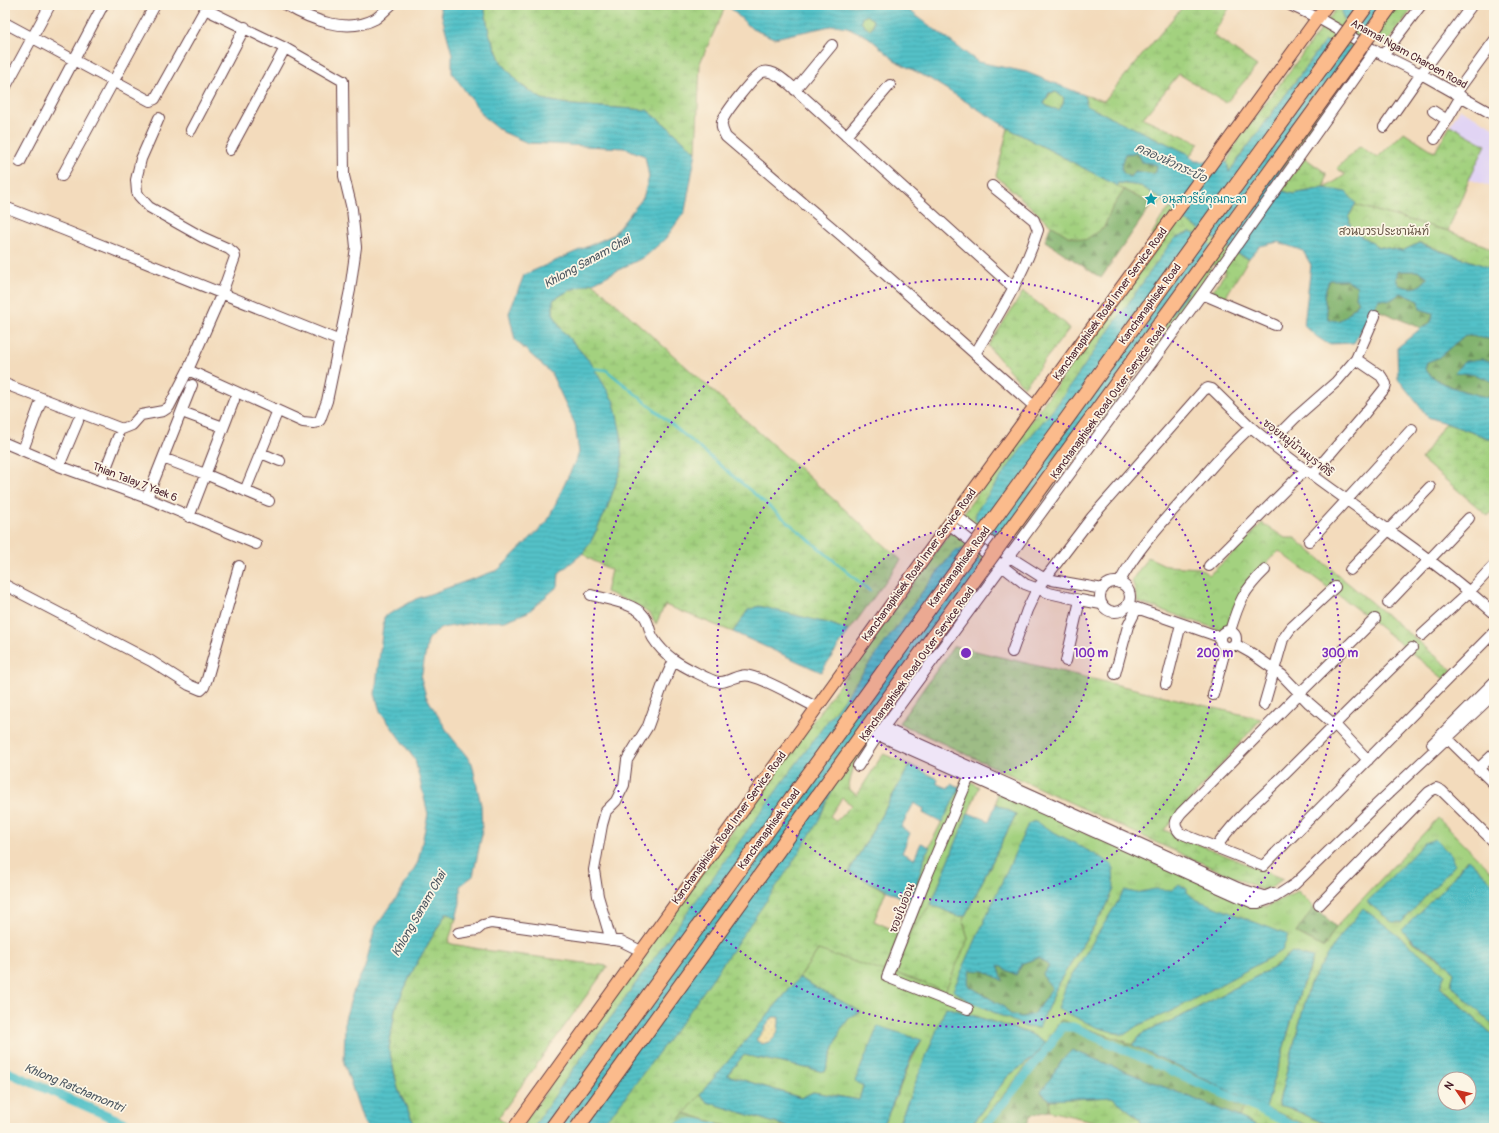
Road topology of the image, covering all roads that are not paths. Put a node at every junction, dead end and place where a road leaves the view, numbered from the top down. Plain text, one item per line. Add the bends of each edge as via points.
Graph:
1 (50, 5) edge
2 (103, 5) edge
3 (154, 5) edge
4 (286, 5) edge
5 (391, 5) edge
6 (1290, 5) edge
7 (1327, 5) edge
8 (1367, 5) edge
9 (1391, 5) edge
10 (1421, 5) edge
11 (1472, 5) edge
12 (1318, 18) junction
13 (5, 23) edge
14 (245, 28) junction
15 (32, 38) junction
16 (1494, 41) edge
17 (832, 45) dead end
18 (285, 48) junction
19 (1379, 53) junction
20 (74, 61) junction
21 (1421, 74) junction
22 (113, 82) junction
23 (890, 85) dead end
24 (5, 88) edge
25 (795, 90) junction
26 (1458, 95) junction
27 (1492, 110) edge
28 (1433, 111) dead end
29 (159, 118) dead end
30 (1447, 120) junction
31 (1384, 127) dead end
32 (191, 130) dead end
33 (846, 136) junction
34 (1436, 139) dead end
35 (230, 150) dead end
36 (20, 162) dead end
37 (62, 176) dead end
38 (992, 186) dead end
39 (5, 208) edge
40 (1014, 288) junction
41 (222, 293) junction
42 (1202, 294) junction
43 (1375, 316) dead end
44 (1275, 325) dead end
45 (340, 341) junction
46 (975, 354) junction
47 (1356, 359) junction
48 (188, 370) junction
49 (5, 384) edge
50 (192, 385) dead end
51 (234, 400) dead end
52 (40, 404) dead end
53 (1035, 407) junction
54 (182, 412) junction
55 (276, 416) dead end
56 (78, 421) dead end
57 (1252, 426) junction
58 (223, 427) junction
59 (1412, 429) dead end
60 (118, 437) dead end
61 (5, 443) edge
62 (1270, 443) junction
63 (23, 450) junction
64 (260, 453) junction
65 (163, 458) junction
66 (280, 461) dead end
67 (59, 466) junction
68 (1308, 472) junction
69 (205, 474) junction
70 (100, 481) junction
71 (1430, 487) dead end
72 (246, 491) junction
73 (147, 498) junction
74 (1347, 500) junction
75 (269, 501) dead end
76 (189, 517) junction
77 (1469, 518) dead end
78 (952, 520) junction
79 (1389, 530) junction
80 (1309, 541) dead end
81 (256, 544) dead end
82 (1010, 557) junction
83 (1429, 560) junction
84 (1494, 565) edge
85 (239, 566) dead end
86 (1004, 566) junction
87 (1209, 566) dead end
88 (1265, 570) dead end
89 (1350, 570) dead end
90 (1046, 579) junction
91 (1118, 583) junction
92 (5, 585) edge
93 (1335, 587) dead end
94 (1037, 589) junction
95 (1102, 589) junction
96 (1469, 592) junction
97 (591, 595) dead end
98 (1080, 600) junction
99 (1388, 603) dead end
100 (1101, 604) junction
101 (1132, 607) junction
102 (1494, 613) edge
103 (1375, 619) dead end
104 (1181, 624) junction
105 (1230, 631) junction
106 (1494, 632) edge
107 (1422, 635) dead end
108 (1220, 637) junction
109 (1230, 645) junction
110 (1412, 648) dead end
111 (1012, 652) dead end
112 (674, 660) junction
113 (1066, 661) dead end
114 (1274, 669) junction
115 (1115, 674) dead end
116 (1494, 682) edge
117 (1166, 684) dead end
118 (1300, 693) junction
119 (1213, 694) dead end
120 (1494, 694) edge
121 (1264, 705) dead end
122 (816, 707) junction
123 (1334, 724) junction
124 (881, 732) junction
125 (1445, 736) junction
126 (1494, 754) edge
127 (1368, 760) junction
128 (858, 766) dead end
129 (1478, 770) junction
130 (971, 772) junction
131 (1494, 784) edge
132 (1494, 842) edge
133 (1216, 848) junction
134 (1319, 905) dead end
135 (458, 933) dead end
136 (611, 940) junction
137 (640, 951) junction
138 (968, 1009) dead end
139 (514, 1127) edge
140 (552, 1128) edge
141 (577, 1128) edge

1 - 15 street
2 - 20 street
3 - 22 street
4 - 5 street via 318,20 340,26 375,19
6 - 12 street, Anamai Ngam Charoen Road
7 - 12 main road, Kanchanaphisek Road Inner Service Road
8 - 140 highway, Kanchanaphisek Road, bridge
9 - 141 highway, Kanchanaphisek Road, bridge
10 - 19 street, Kanchanaphisek Road Outer Service Road
11 - 21 street
12 - 19 street, Anamai Ngam Charoen Road
12 - 53 main road, Kanchanaphisek Road Inner Service Road
13 - 15 street
14 - 18 street
14 - 22 street via 206,10 152,102
14 - 32 street
15 - 20 street
15 - 24 street
16 - 26 street
17 - 25 street
18 - 35 street
18 - 45 street via 344,84 344,176 352,209 356,247
19 - 21 street, Anamai Ngam Charoen Road
19 - 42 street, Kanchanaphisek Road Outer Service Road via 1277,188
20 - 22 street
20 - 36 street
21 - 26 street, Anamai Ngam Charoen Road
21 - 31 street
22 - 37 street
23 - 33 street
25 - 33 street
25 - 46 street via 770,72 756,76 722,120 726,137
26 - 27 street, Anamai Ngam Charoen Road
26 - 30 street
28 - 30 street
29 - 41 street via 141,159 136,180 137,192 149,207 234,253 235,257
30 - 34 street
33 - 40 street
38 - 40 street via 1034,220 1038,230
39 - 41 street
40 - 46 street
41 - 45 street
41 - 48 street
42 - 44 street
42 - 82 street, Kanchanaphisek Road Outer Service Road
43 - 47 street
45 - 48 street via 320,420 313,423 303,422
46 - 53 street
47 - 62 street via 1336,382 1294,418
47 - 68 street via 1381,376 1386,384 1385,388 1365,413
48 - 49 street via 166,410 141,415 124,429
50 - 54 street
51 - 58 street
52 - 63 street
53 - 78 main road, Kanchanaphisek Road Inner Service Road
54 - 58 street
54 - 65 street
55 - 64 street
56 - 67 street
57 - 62 street, ซอยหมู่บ้านบุราศิริ
57 - 90 street via 1212,390 1204,390 1092,517
57 - 91 street, ซอยหมู่บ้านบุราศิริ via 1230,446 1154,531
58 - 69 street
59 - 74 street
60 - 70 street
61 - 63 street, Thian Talay 7 Yaek 6
62 - 68 street, ซอยหมู่บ้านบุราศิริ
63 - 67 street, Thian Talay 7 Yaek 6
64 - 66 street
64 - 72 street
65 - 69 street
65 - 73 street
67 - 70 street, Thian Talay 7 Yaek 6
68 - 74 street, ซอยหมู่บ้านบุราศิริ
68 - 87 street
69 - 72 street
69 - 76 street
70 - 73 street, Thian Talay 7 Yaek 6
71 - 79 street
72 - 75 street
73 - 76 street, Thian Talay 7 Yaek 6
74 - 79 street, ซอยหมู่บ้านบุราศิริ
74 - 80 street
76 - 81 street, Thian Talay 7 Yaek 6
77 - 83 street
78 - 82 street
78 - 86 street
78 - 122 main road, Kanchanaphisek Road Inner Service Road
79 - 83 street, ซอยหมู่บ้านบุราศิริ
79 - 89 street
82 - 86 street, Kanchanaphisek Road Outer Service Road
82 - 90 street
83 - 96 street, ซอยหมู่บ้านบุราศิริ
83 - 99 street
84 - 96 street
85 - 92 street via 207,678 201,690
86 - 94 street via 1025,584
86 - 124 street, Kanchanaphisek Road Outer Service Road
88 - 105 street via 1244,592
90 - 94 street
90 - 95 street
91 - 95 street via 1111,583
91 - 101 street via 1128,591
93 - 114 street via 1291,628 1283,639
94 - 98 street
94 - 111 street via 1026,610
95 - 100 street
96 - 102 street, ซอยหมู่บ้านบุราศิริ
96 - 107 street
97 - 112 street via 639,610 654,638
98 - 100 street
98 - 113 street
100 - 101 street via 1113,612
101 - 104 street
101 - 115 street
103 - 118 street
104 - 108 street
104 - 117 street
105 - 108 street via 1223,632
105 - 109 street via 1235,634 1236,641
106 - 127 street
108 - 109 street via 1221,643
109 - 114 street via 1251,653
109 - 119 street
110 - 123 street
112 - 122 street via 718,682 741,675 754,677
112 - 136 street via 648,726 627,760 624,785 616,801 606,811 602,825 594,870 598,896
114 - 118 street
114 - 121 street
116 - 125 street
118 - 123 street
118 - 133 street via 1176,819 1175,824 1180,832
120 - 125 street
122 - 137 main road, Kanchanaphisek Road Inner Service Road
123 - 127 street
123 - 133 street via 1242,816
124 - 128 street, Kanchanaphisek Road Outer Service Road
124 - 130 street
125 - 129 street
125 - 130 street via 1300,873 1266,896 1238,888
126 - 129 street
127 - 133 street via 1263,866
129 - 131 street
130 - 138 street, ซอยใบอ่อน via 887,977
132 - 134 street via 1436,788 1429,792
135 - 136 street via 474,931 491,923
136 - 137 street via 624,942
137 - 139 main road, Kanchanaphisek Road Inner Service Road

